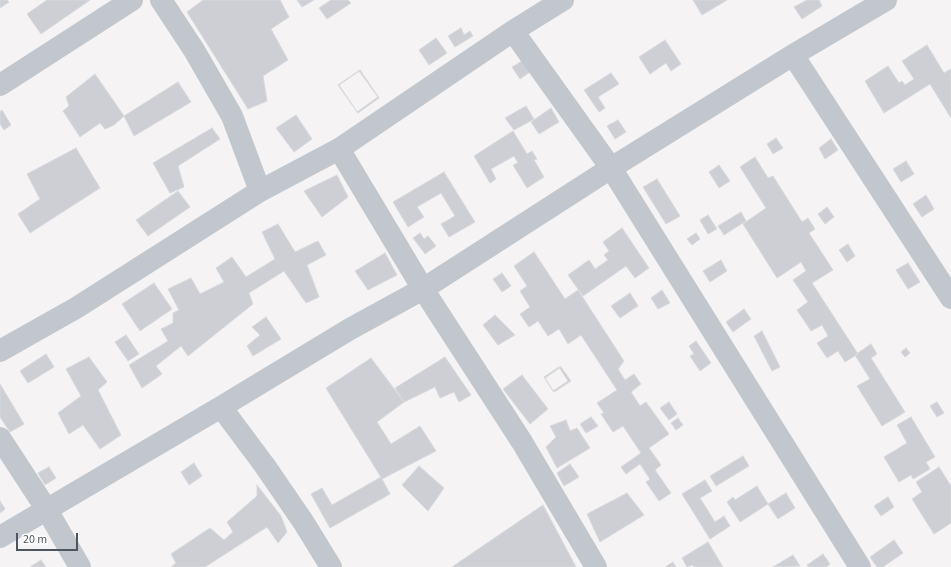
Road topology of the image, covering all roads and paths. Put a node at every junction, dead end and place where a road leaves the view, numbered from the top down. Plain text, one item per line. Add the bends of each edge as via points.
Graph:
1 (132, 0) edge
2 (161, 0) edge
3 (563, 0) edge
4 (886, 0) edge
5 (513, 31) junction
6 (793, 56) junction
7 (0, 86) edge
8 (339, 149) junction
9 (611, 168) junction
10 (260, 191) junction
11 (423, 290) junction
12 (951, 298) edge
13 (0, 351) edge
14 (220, 407) junction
15 (0, 438) edge
16 (47, 510) junction
17 (0, 536) edge
18 (80, 567) edge
19 (331, 567) edge
20 (596, 567) edge
21 (860, 567) edge

1 - 7 street
2 - 10 street via 194,50 232,116
3 - 5 street
4 - 6 street
5 - 8 street
5 - 9 street
6 - 9 street
6 - 12 street
8 - 10 street
8 - 11 street
9 - 11 street
9 - 21 street
10 - 13 street via 76,308
11 - 14 street via 350,329
11 - 20 street via 522,442
14 - 16 street
14 - 19 street via 265,466
15 - 16 street
16 - 17 street
16 - 18 street

